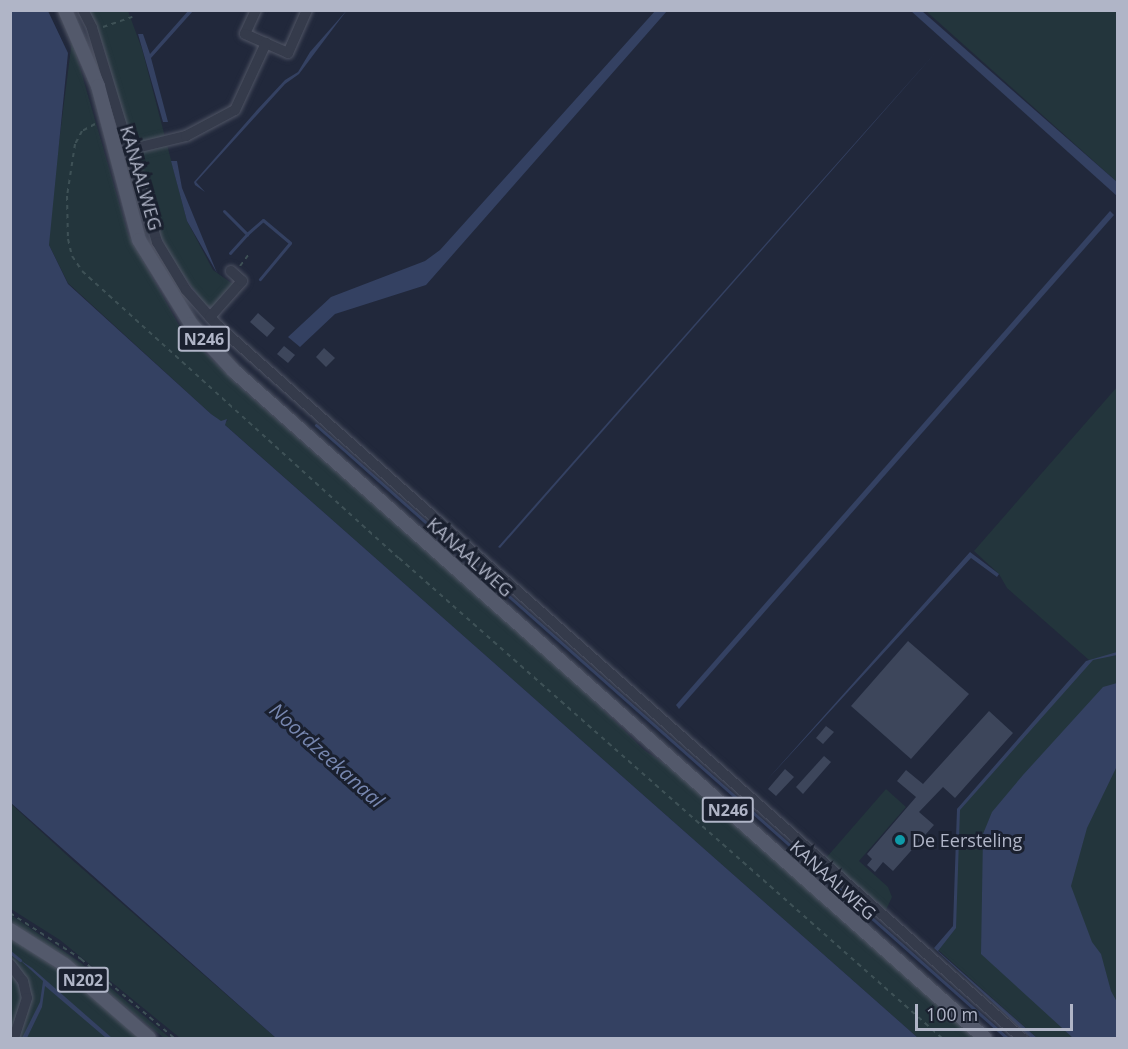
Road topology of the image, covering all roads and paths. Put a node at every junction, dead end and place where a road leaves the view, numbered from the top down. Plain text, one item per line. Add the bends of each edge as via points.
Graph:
1 (65, 10) edge
2 (83, 10) edge
3 (256, 10) edge
4 (308, 10) edge
5 (132, 17) dead end
6 (93, 30) junction
7 (266, 43) junction
8 (106, 121) junction
9 (128, 150) junction
10 (249, 254) dead end
11 (232, 272) joint
12 (210, 317) junction
13 (10, 913) edge
14 (10, 930) edge
15 (10, 964) edge
16 (14, 1038) edge
17 (150, 1038) edge
18 (174, 1038) edge
19 (942, 1038) edge
20 (985, 1038) edge
21 (1022, 1038) edge

1 - 8 main road, KANAALWEG / N246 via 98,86
2 - 6 street
3 - 7 street via 245,34
4 - 7 street via 288,54
5 - 6 path
6 - 9 street
7 - 9 street via 236,110 186,136
8 - 19 path via 82,131 71,163 68,239 72,256 82,271 399,558
8 - 20 main road, KANAALWEG / N246 via 139,240 191,324 234,371
9 - 12 street via 157,242 186,290
10 - 11 path
11 - 12 street via 242,281
12 - 21 street
13 - 18 path via 81,959
14 - 17 main road, N202 via 65,965
15 - 16 street via 23,981 27,998

